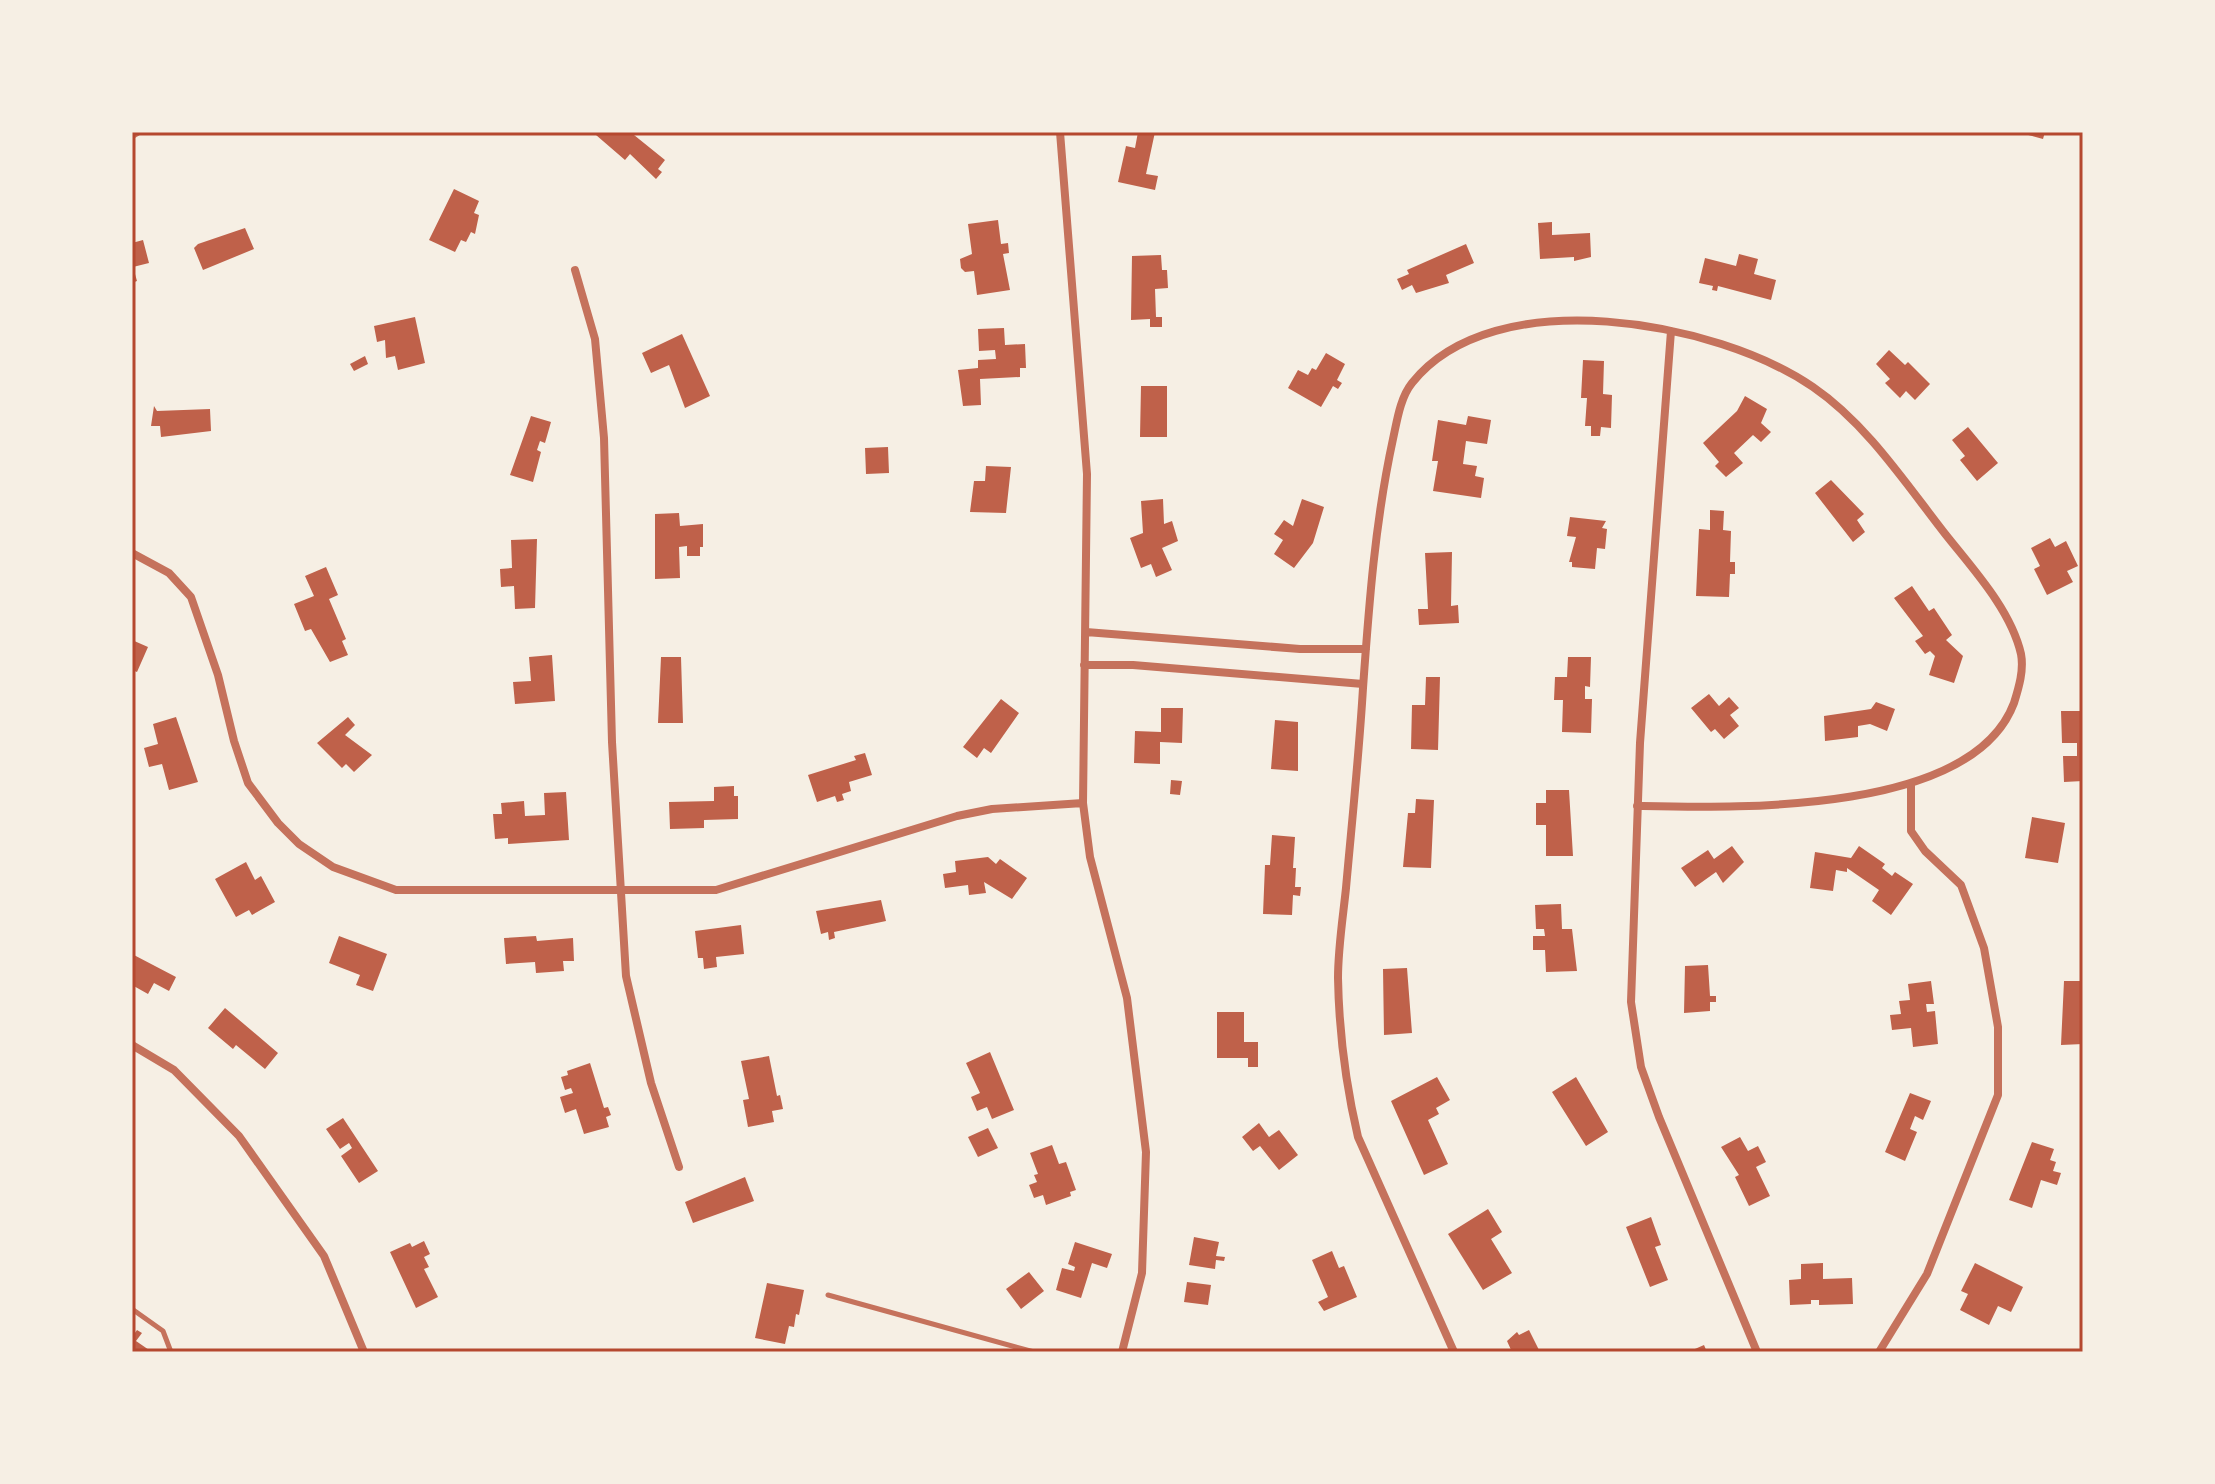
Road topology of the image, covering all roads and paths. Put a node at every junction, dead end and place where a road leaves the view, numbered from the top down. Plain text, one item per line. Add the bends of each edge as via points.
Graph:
1 (1060, 132) edge
2 (575, 270) dead end
3 (1671, 331) junction
4 (132, 553) edge
5 (1086, 632) junction
6 (1366, 649) junction
7 (1084, 665) junction
8 (1363, 684) junction
9 (1911, 784) junction
10 (1083, 803) junction
11 (1637, 806) junction
12 (619, 890) junction
13 (132, 1045) edge
14 (679, 1167) dead end
15 (828, 1295) dead end
16 (132, 1309) edge
17 (171, 1352) edge
18 (364, 1352) edge
19 (1034, 1352) edge
20 (1122, 1352) edge
21 (1454, 1352) edge
22 (1757, 1352) edge
23 (1879, 1352) edge

1 - 5 street via 1087,474
2 - 12 street via 595,339 604,438
3 - 6 street via 1580,321 1526,325 1461,340 1410,385 1383,484
3 - 9 street via 1730,346 1778,366 1848,415 2001,611 2021,654 2021,684 2009,715 1964,760
3 - 11 street
4 - 12 street via 169,573 191,597 248,783 299,844 333,867 396,890
5 - 6 street
5 - 7 street
6 - 8 street
7 - 8 street
7 - 10 street
8 - 21 street via 1338,975 1349,1100 1358,1137
9 - 11 street via 1730,808
9 - 23 street via 1911,831 1961,885 1984,948 1998,1027 1998,1095 1927,1274
10 - 12 street via 957,816 716,890
10 - 20 street via 1090,857 1127,998 1146,1152 1142,1273
11 - 22 street via 1631,1002 1641,1067
12 - 14 street via 634,1018
13 - 18 street via 174,1070 239,1136 324,1256
15 - 19 lane
16 - 17 lane via 163,1331

